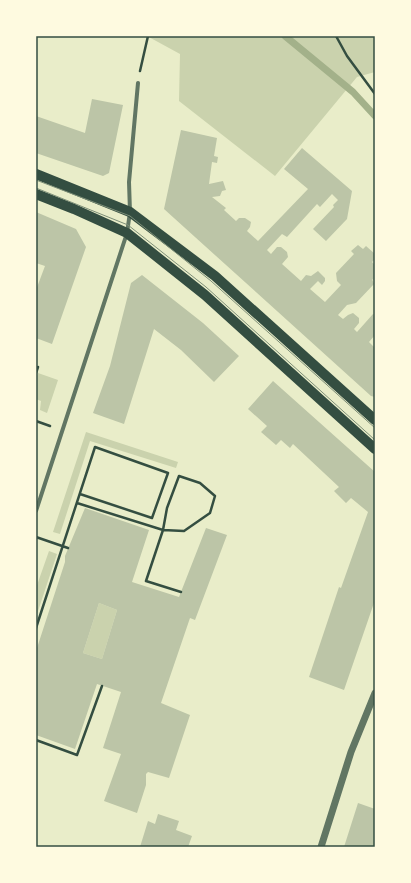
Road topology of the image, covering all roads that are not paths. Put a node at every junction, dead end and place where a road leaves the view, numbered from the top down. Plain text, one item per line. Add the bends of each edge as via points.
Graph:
1 (138, 83) road end
2 (36, 174) edge
3 (36, 194) edge
4 (130, 212) junction
5 (127, 233) junction
6 (375, 420) edge
7 (375, 449) edge
8 (36, 511) edge
9 (375, 692) edge
10 (321, 847) edge

1 - 4 street via 129,182
2 - 4 main road
3 - 5 main road
4 - 5 street
4 - 6 main road via 215,276
5 - 7 main road via 205,295
5 - 8 street
9 - 10 street via 351,752

